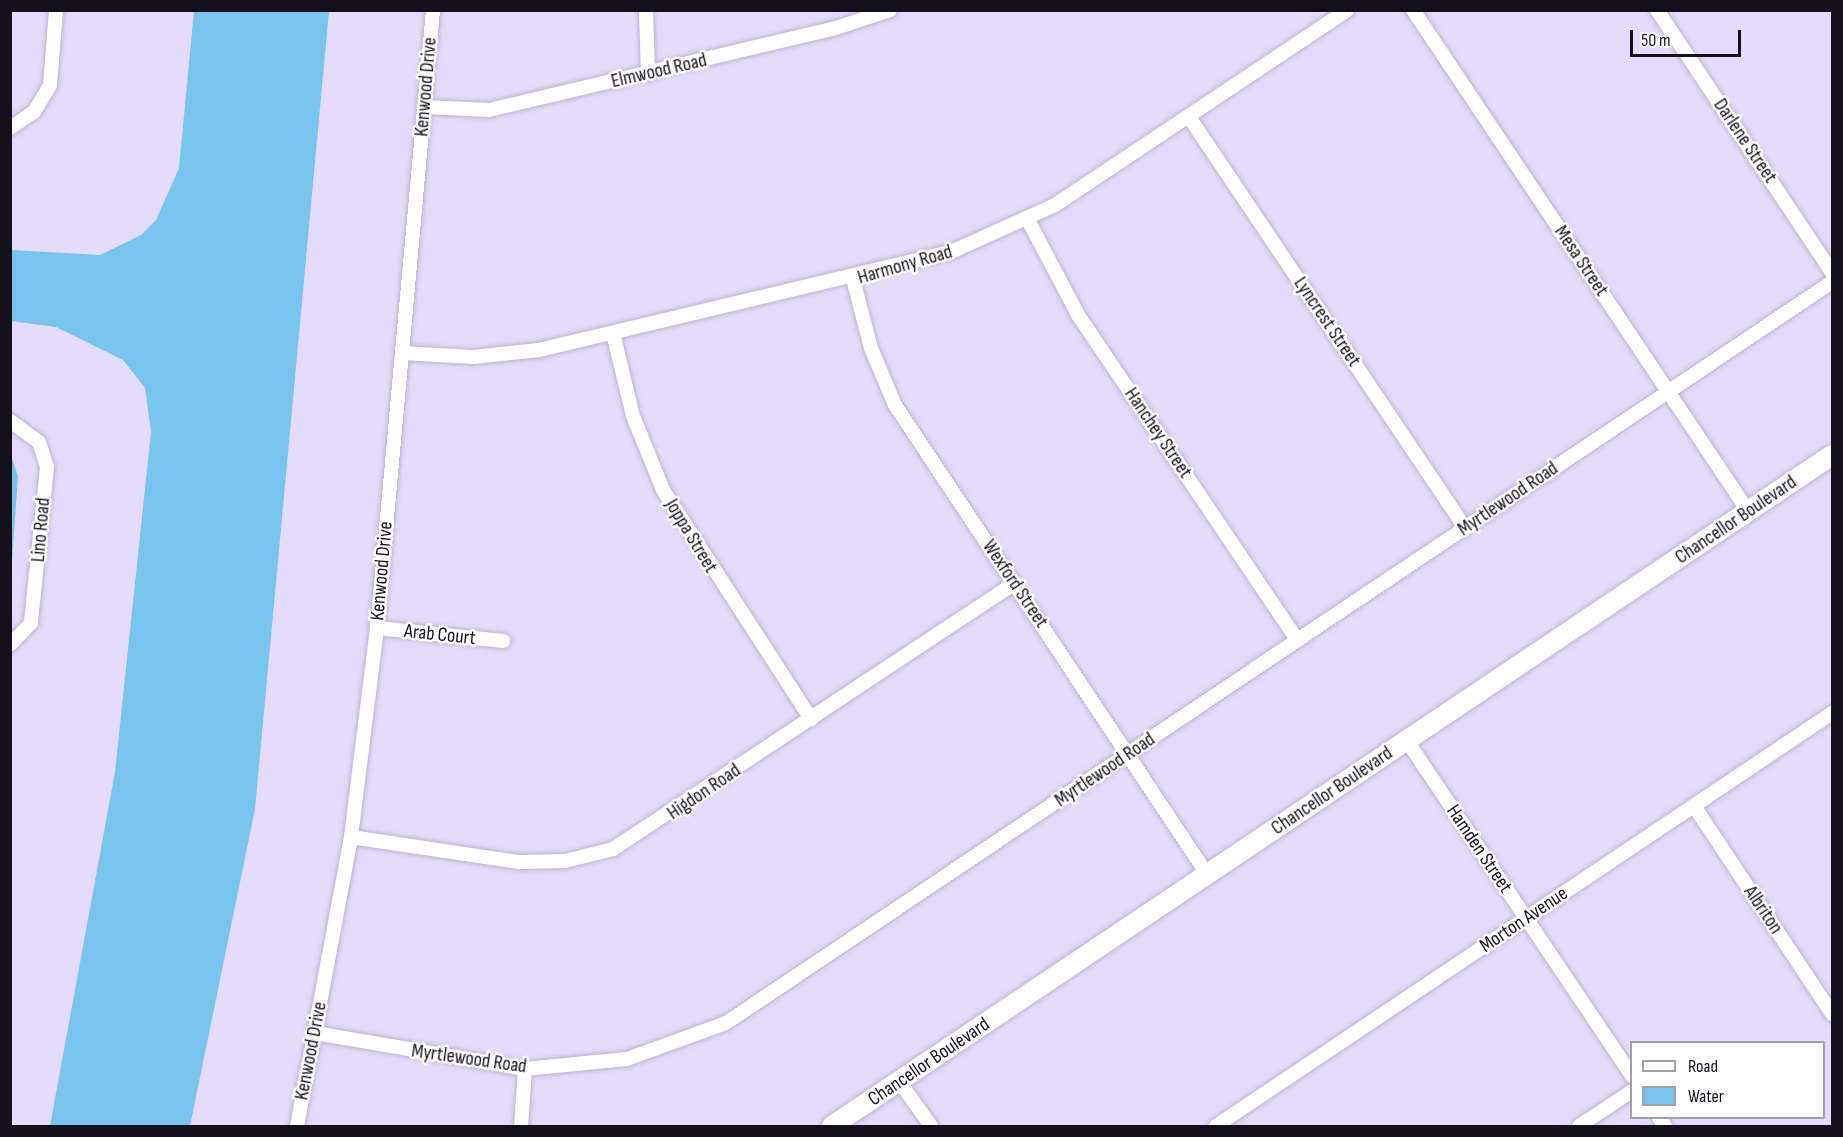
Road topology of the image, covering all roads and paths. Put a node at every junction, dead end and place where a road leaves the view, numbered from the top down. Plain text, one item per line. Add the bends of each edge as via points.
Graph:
1 (56, 10) edge
2 (434, 10) edge
3 (646, 10) edge
4 (890, 10) edge
5 (1347, 10) edge
6 (1413, 10) edge
7 (1658, 10) edge
8 (874, 14) edge
9 (648, 73) junction
10 (424, 107) junction
11 (1189, 117) junction
12 (10, 128) edge
13 (1029, 220) junction
14 (1833, 272) edge
15 (853, 279) junction
16 (1833, 282) edge
17 (613, 333) junction
18 (402, 353) junction
19 (1669, 392) junction
20 (10, 421) edge
21 (1833, 455) edge
22 (1748, 511) junction
23 (1465, 528) junction
24 (1015, 583) junction
25 (377, 628) junction
26 (1297, 640) junction
27 (502, 641) dead end
28 (10, 645) edge
29 (1833, 713) edge
30 (811, 719) junction
31 (1407, 741) junction
32 (1128, 754) junction
33 (1694, 806) junction
34 (351, 837) junction
35 (1207, 874) junction
36 (1526, 919) junction
37 (1833, 1014) edge
38 (315, 1033) junction
39 (525, 1069) junction
40 (1630, 1073) edge
41 (899, 1081) junction
42 (1630, 1092) edge
43 (297, 1126) edge
44 (521, 1126) edge
45 (832, 1126) edge
46 (931, 1126) edge
47 (1216, 1126) edge
48 (1579, 1126) edge

1 - 12 street via 51,74 40,105
2 - 10 street, Kenwood Drive
3 - 9 street
4 - 8 street, Elmwood Road
5 - 11 street, Harmony Road
6 - 19 street, Mesa Street
7 - 14 street, Darlene Street
8 - 9 street, Elmwood Road
9 - 10 street, Elmwood Road via 479,112
10 - 18 street, Kenwood Drive
11 - 13 street, Harmony Road
11 - 23 street, Lyncrest Street
13 - 15 street, Harmony Road via 951,252
13 - 26 street, Hanchey Street via 1078,315
15 - 17 street, Harmony Road
15 - 24 street, Wexford Street via 885,386
16 - 19 street, Myrtlewood Road
17 - 18 street, Harmony Road via 499,356
17 - 30 street, Joppa Street via 633,416 663,490
18 - 25 street, Kenwood Drive
19 - 22 street, Mesa Street
19 - 23 street, Myrtlewood Road
20 - 28 street, Lino Road via 39,442 47,467 31,622
21 - 22 street, Chancellor Boulevard
22 - 31 street, Chancellor Boulevard
23 - 26 street, Myrtlewood Road
24 - 30 street, Higdon Road
24 - 32 street, Wexford Street
25 - 27 street, Arab Court
25 - 34 street, Kenwood Drive
26 - 32 street, Myrtlewood Road
29 - 33 street, Morton Avenue
30 - 34 street, Higdon Road via 643,834 583,858 519,862
31 - 35 street, Chancellor Boulevard
31 - 36 street, Hamden Street
32 - 35 street, Wexford Street
32 - 39 street, Myrtlewood Road via 726,1023 627,1059
33 - 36 street, Morton Avenue
33 - 37 street, Albriton
34 - 38 street, Kenwood Drive
35 - 41 street, Chancellor Boulevard
36 - 40 street, Hamden Street
36 - 47 street, Morton Avenue
38 - 39 street, Myrtlewood Road
38 - 43 street, Kenwood Drive
39 - 44 street
41 - 45 street, Chancellor Boulevard
41 - 46 street
42 - 48 street

